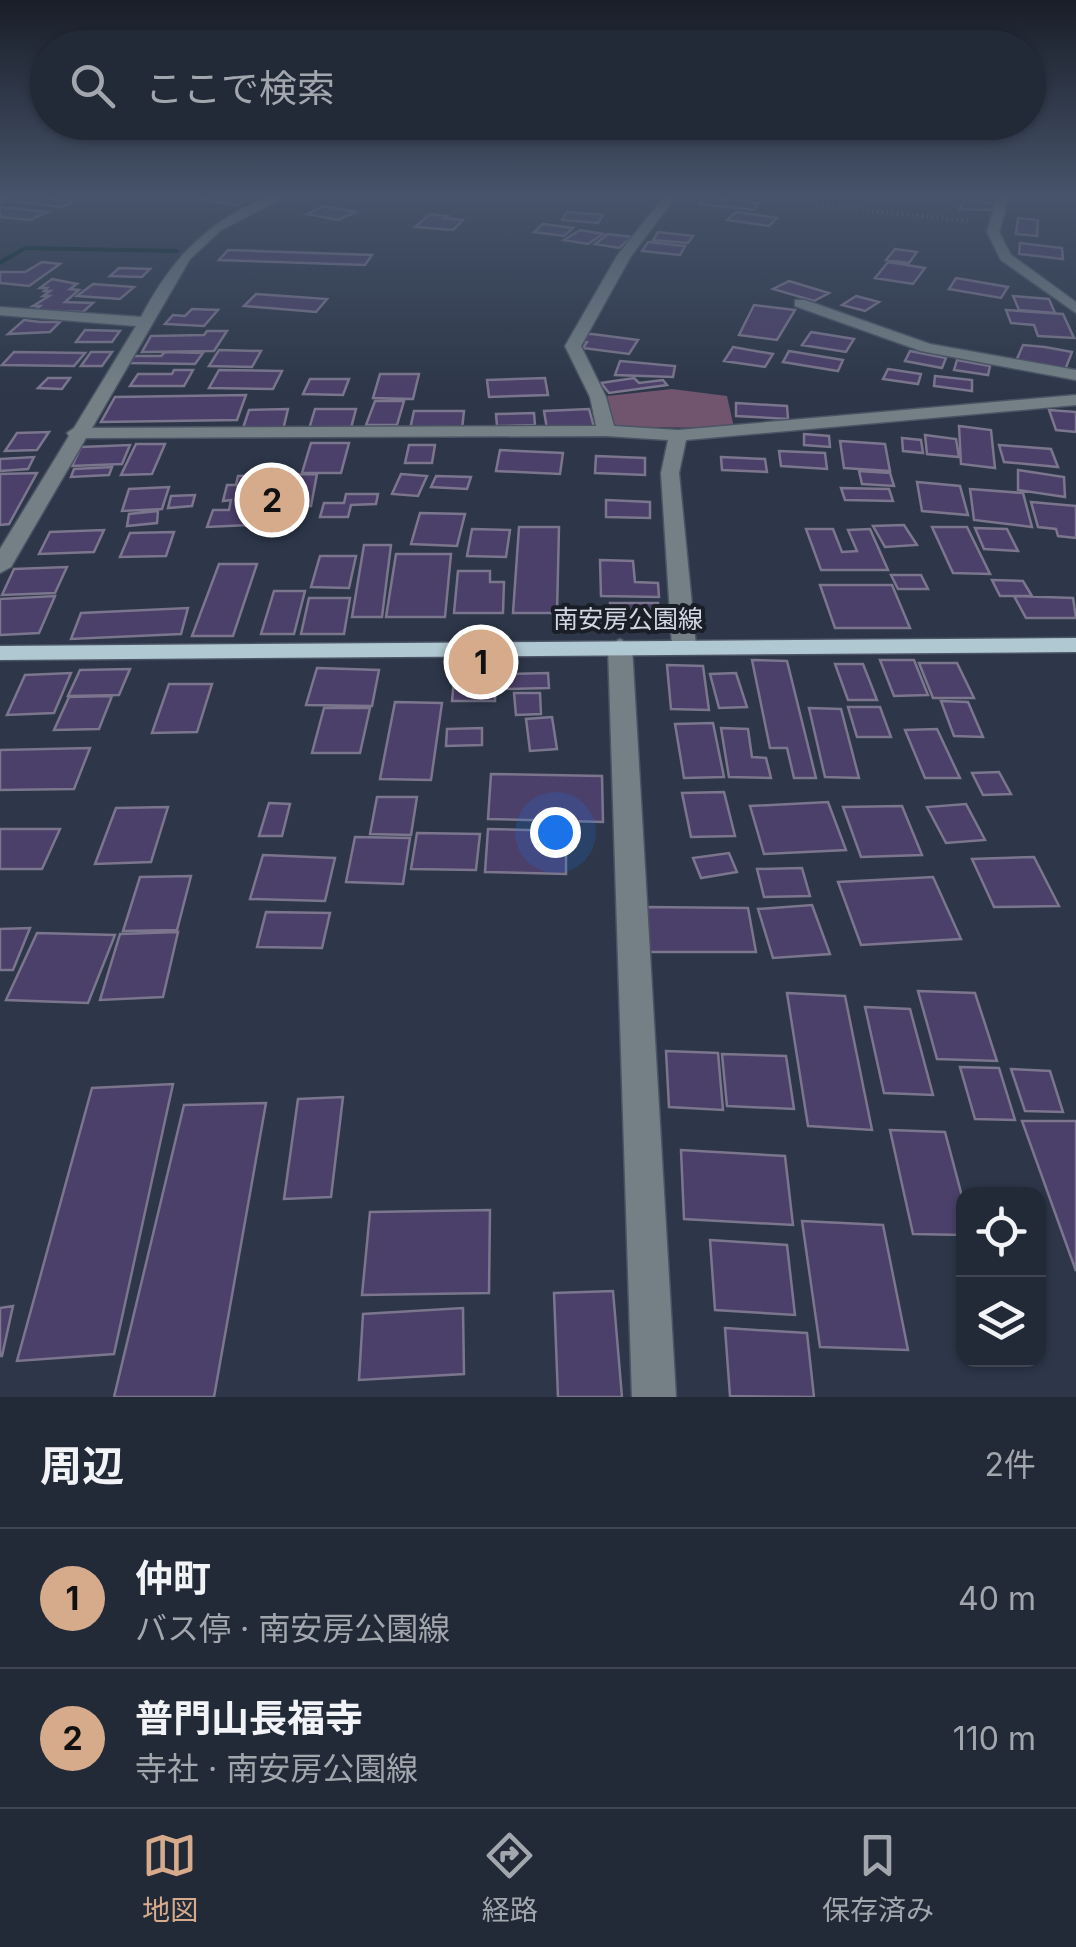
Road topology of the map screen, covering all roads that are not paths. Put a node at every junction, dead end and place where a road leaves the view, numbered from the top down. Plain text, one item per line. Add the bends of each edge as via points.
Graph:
1 (183, 259) edge
2 (622, 259) edge
3 (1008, 259) edge
4 (800, 303) dead end
5 (1076, 309) edge
6 (0, 312) edge
7 (146, 322) junction
8 (1076, 375) edge
9 (1076, 400) edge
10 (606, 431) junction
11 (76, 434) junction
12 (678, 434) junction
13 (0, 567) edge
14 (1076, 645) edge
15 (620, 646) junction
16 (684, 646) junction
17 (0, 653) edge
18 (654, 1397) edge

1 - 7 street
2 - 10 street via 573,346
3 - 5 street
4 - 8 street via 928,348
6 - 7 street
7 - 11 street
9 - 12 street
10 - 11 street
10 - 12 street
11 - 13 street
12 - 16 street via 670,473
14 - 16 main road, 南安房公園線
15 - 16 main road, 南安房公園線
15 - 17 main road, 南安房公園線
15 - 18 street

